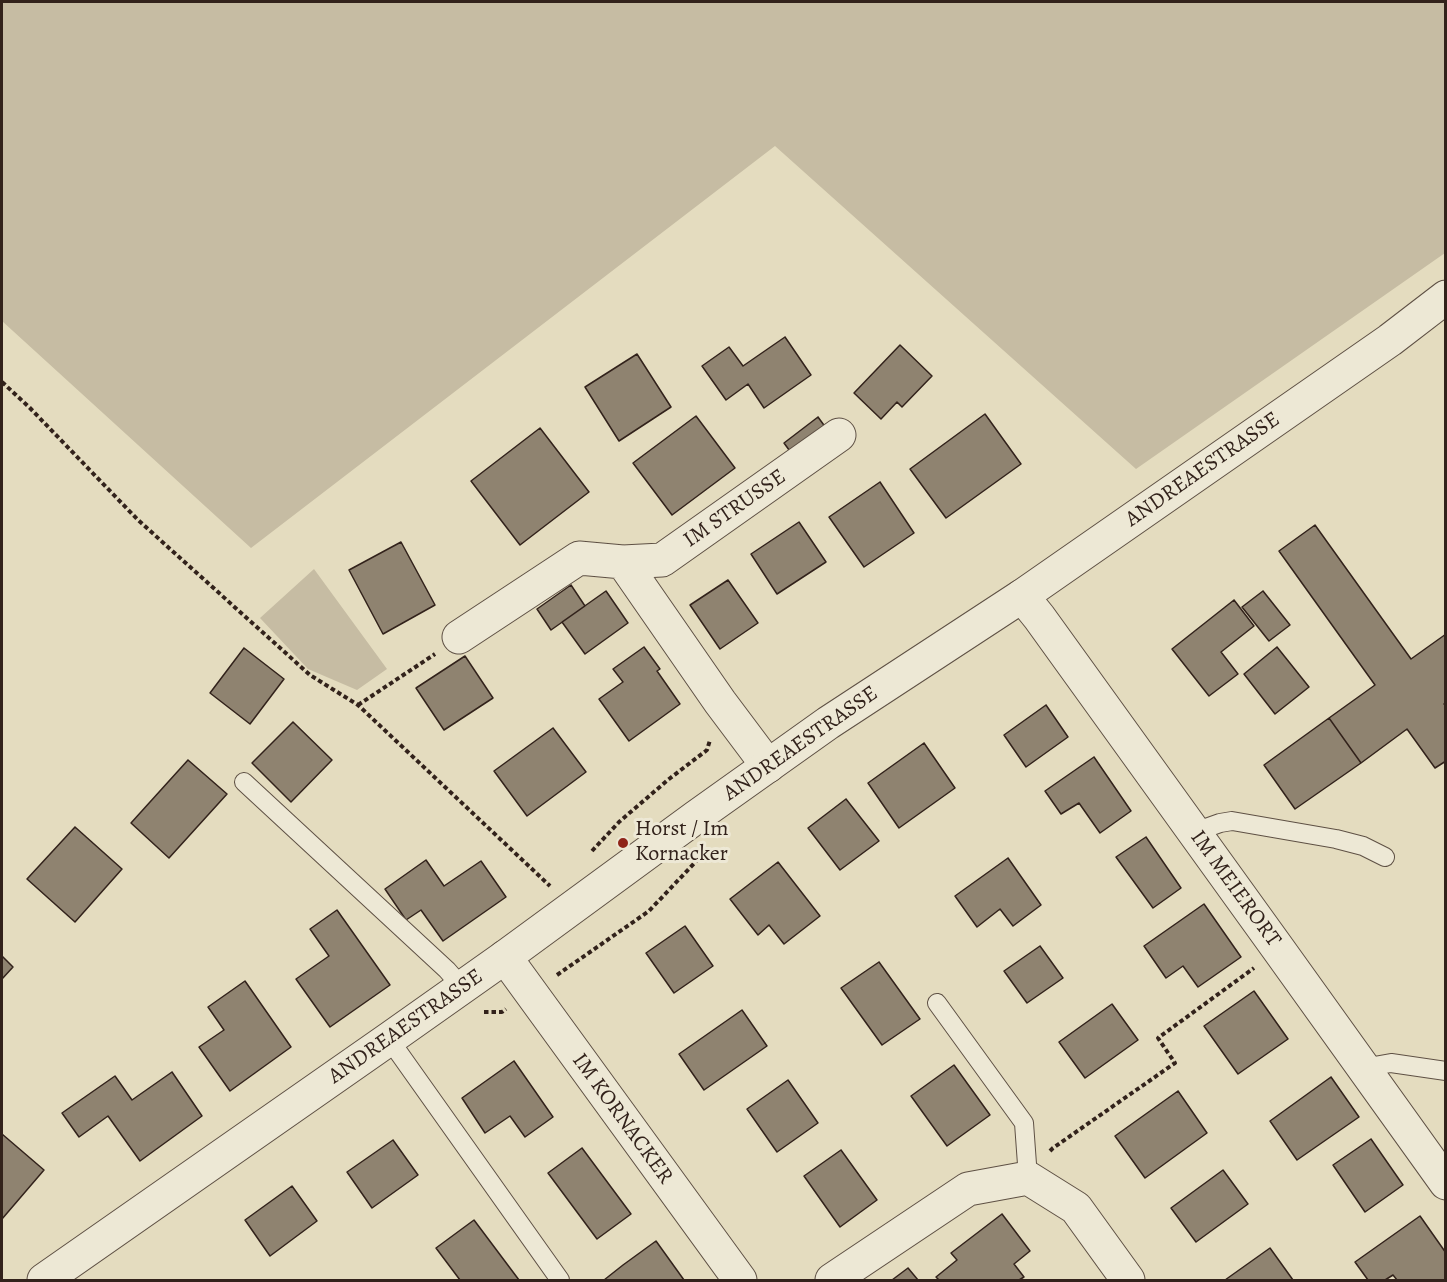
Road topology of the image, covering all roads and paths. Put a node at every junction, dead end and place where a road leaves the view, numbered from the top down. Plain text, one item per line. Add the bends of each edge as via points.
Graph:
1 (1446, 297) edge
2 (2, 382) edge
3 (839, 435) dead end
4 (623, 562) junction
5 (1022, 596) junction
6 (459, 637) joint
7 (720, 702) junction
8 (358, 705) junction
9 (768, 766) junction
10 (244, 782) dead end
11 (1196, 837) junction
12 (590, 853) dead end
13 (1385, 857) dead end
14 (572, 908) junction
15 (1279, 950) junction
16 (505, 957) junction
17 (462, 987) junction
18 (937, 1003) dead end
19 (389, 1039) junction
20 (1363, 1068) junction
21 (1446, 1071) edge
22 (1028, 1178) junction
23 (1446, 1183) edge
24 (44, 1281) edge
25 (560, 1281) edge
26 (740, 1281) edge
27 (832, 1281) edge
28 (1128, 1281) edge

1 - 5 street, ANDREAESTRASSE
2 - 8 path via 138,520 249,621 310,675
3 - 4 street, IM STRUSSE via 662,560
4 - 6 street, IM STRUSSE via 579,558
4 - 7 street
5 - 9 street, ANDREAESTRASSE
5 - 11 street, IM MEIERORT
6 - 8 path
7 - 9 street
7 - 12 path via 707,750 619,822
8 - 14 path
9 - 14 street, ANDREAESTRASSE
10 - 17 lane
11 - 13 lane via 1206,828 1232,821 1336,839
11 - 15 street, IM MEIERORT
14 - 16 street, ANDREAESTRASSE
15 - 20 street, IM MEIERORT
15 - 22 path via 1158,1038 1175,1063 1053,1148
16 - 17 street, ANDREAESTRASSE
16 - 26 street, IM KORNACKER
17 - 19 street, ANDREAESTRASSE
18 - 22 lane via 1024,1123
19 - 24 street, ANDREAESTRASSE
19 - 25 lane
20 - 21 lane via 1391,1063
20 - 23 street, IM MEIERORT
22 - 27 street via 968,1189
22 - 28 street via 1076,1208

